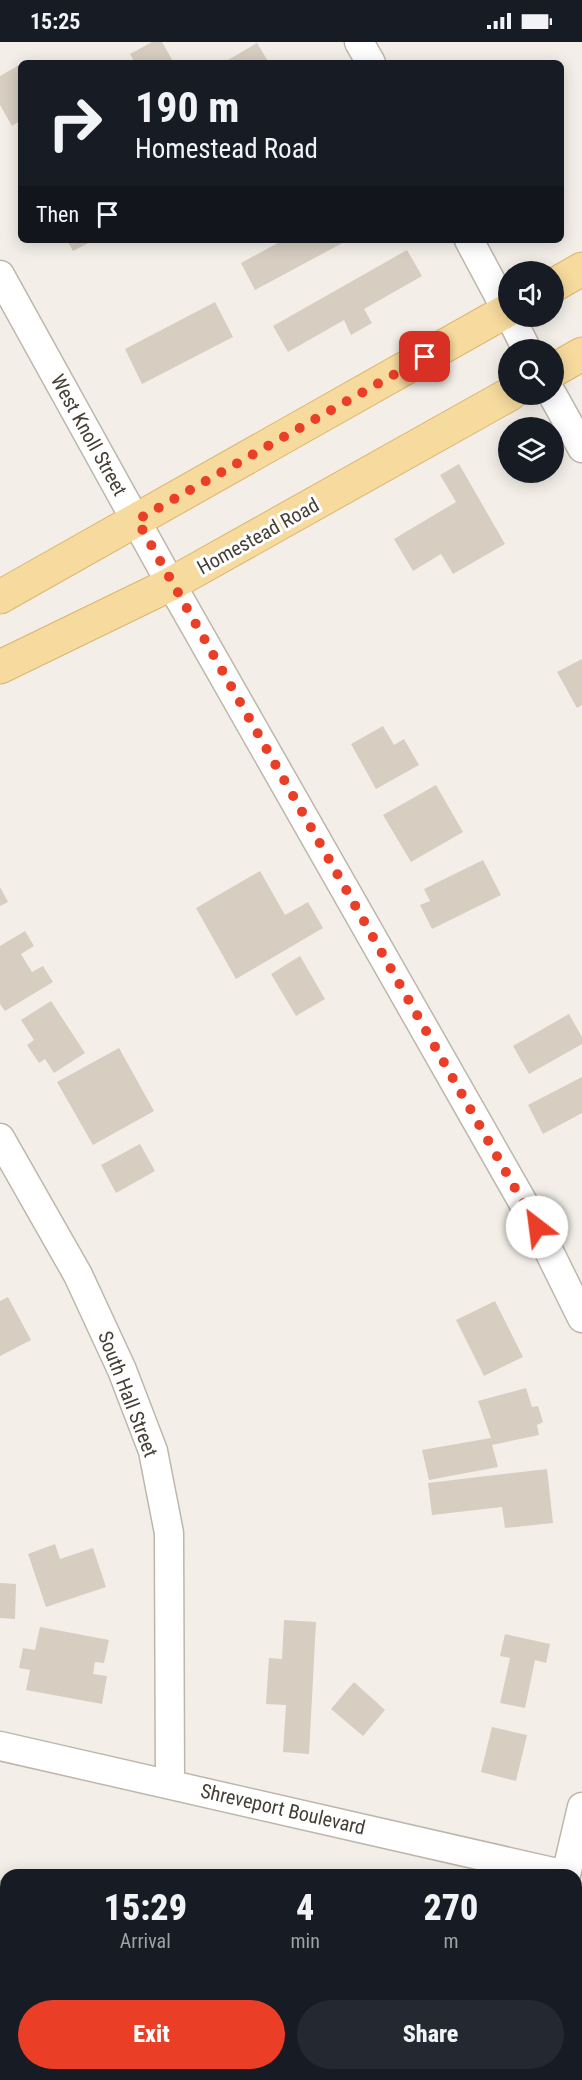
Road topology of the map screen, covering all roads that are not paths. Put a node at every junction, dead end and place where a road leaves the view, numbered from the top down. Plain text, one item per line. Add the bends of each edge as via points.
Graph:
1 (359, 42) edge
2 (369, 60) edge
3 (471, 243) edge
4 (582, 269) edge
5 (0, 274) edge
6 (564, 279) edge
7 (498, 293) edge
8 (498, 319) edge
9 (582, 354) edge
10 (564, 364) edge
11 (498, 401) edge
12 (558, 405) edge
13 (582, 448) edge
14 (137, 520) junction
15 (171, 584) junction
16 (0, 597) edge
17 (0, 667) edge
18 (0, 1138) edge
19 (582, 1318) edge
20 (0, 1746) edge
21 (170, 1783) junction
22 (582, 1806) edge
23 (540, 1869) edge
24 (567, 1869) edge

1 - 2 street
3 - 7 street
4 - 6 main road
5 - 14 street, West Knoll Street
8 - 14 main road
9 - 10 main road
11 - 15 main road, Homestead Road
12 - 13 street
14 - 15 street, West Knoll Street
14 - 16 main road
15 - 17 main road, Homestead Road
15 - 19 street, West Knoll Street via 537,1227
18 - 21 street, South Hall Street via 78,1275 122,1370 153,1451 169,1533
20 - 21 street, Shreveport Boulevard
21 - 23 street, Shreveport Boulevard
22 - 24 street

